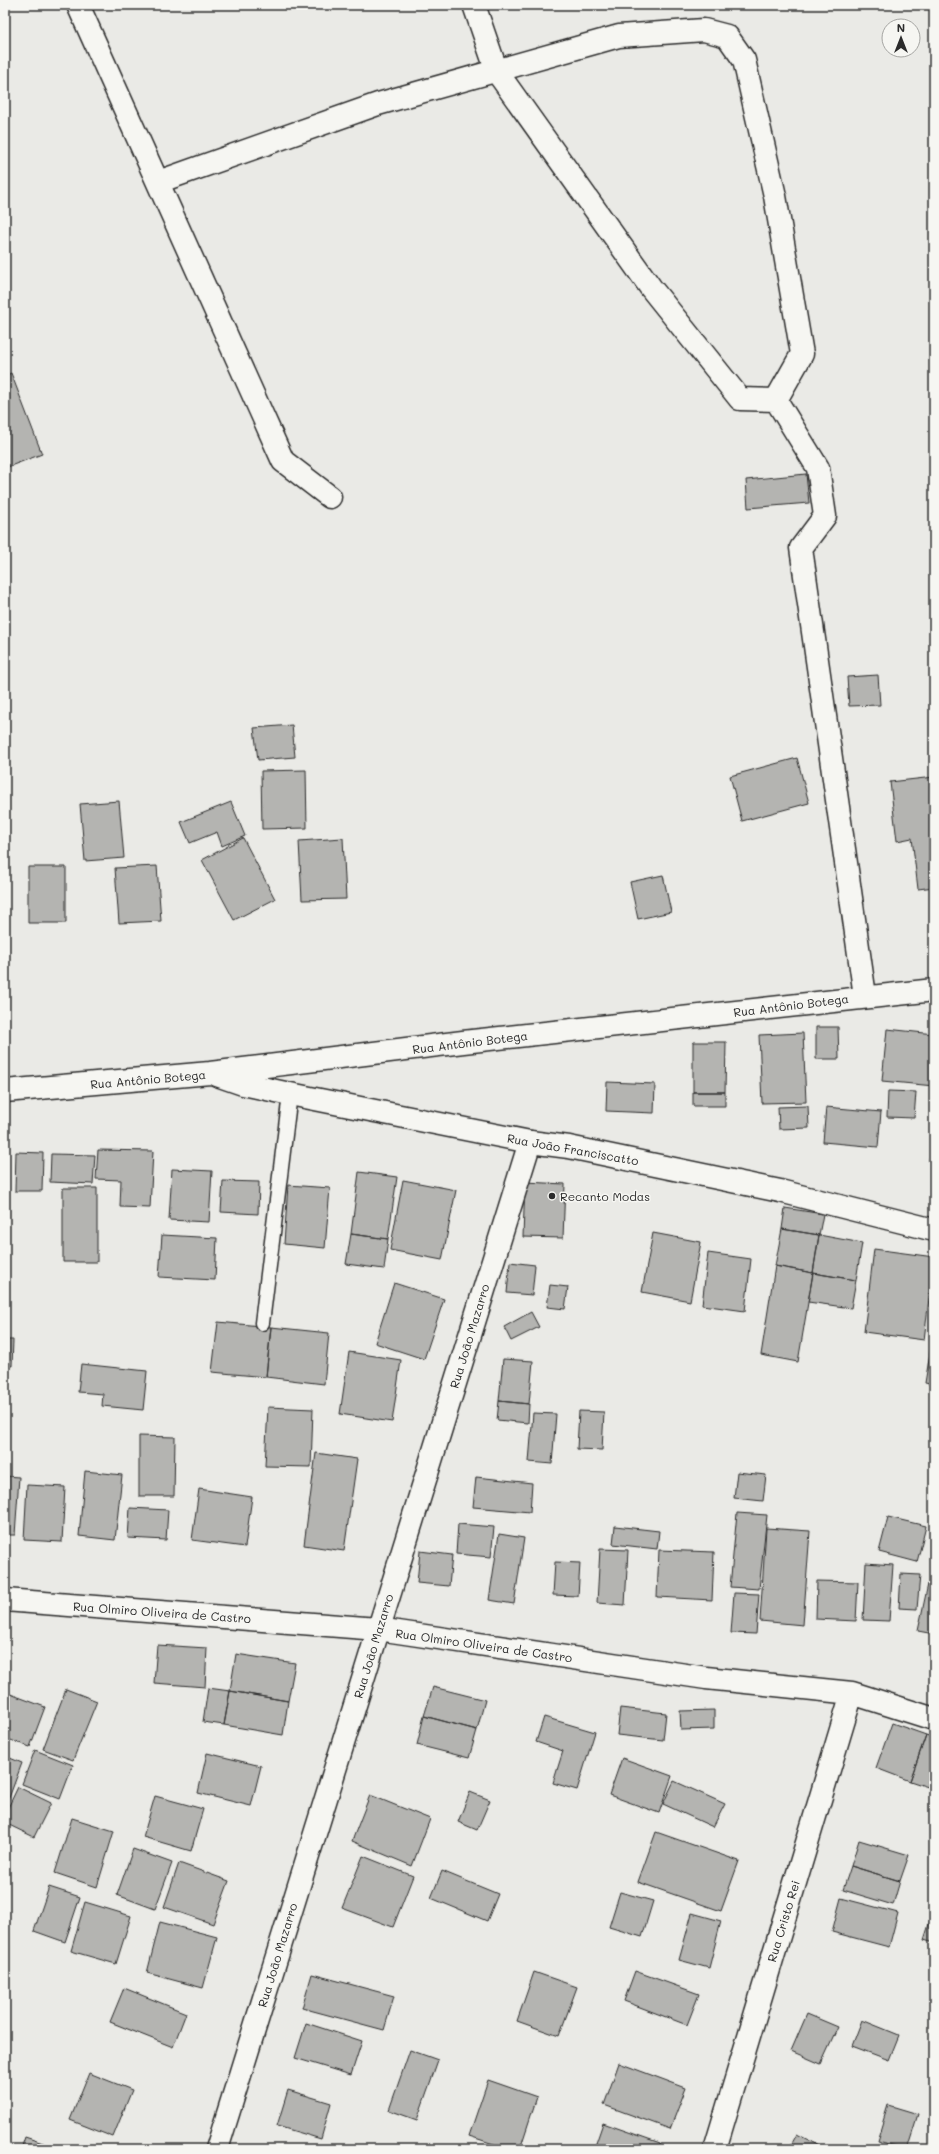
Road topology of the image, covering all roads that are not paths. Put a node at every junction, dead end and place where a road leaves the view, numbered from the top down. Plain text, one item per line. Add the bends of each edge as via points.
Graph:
1 (78, 5) edge
2 (474, 5) edge
3 (497, 72) junction
4 (158, 182) junction
5 (776, 400) junction
6 (330, 497) dead end
7 (934, 990) edge
8 (865, 996) junction
9 (210, 1073) junction
10 (5, 1091) edge
11 (290, 1094) junction
12 (530, 1142) junction
13 (934, 1230) edge
14 (262, 1323) dead end
15 (5, 1600) edge
16 (378, 1629) junction
17 (852, 1693) junction
18 (934, 1719) edge
19 (217, 2149) edge
20 (715, 2149) edge

1 - 4 street
2 - 3 street
3 - 4 street via 378,104
3 - 5 street via 651,288 740,399
3 - 5 street via 619,36 704,30 727,36 744,60 774,196 802,354
4 - 6 street via 283,461
5 - 8 street via 818,468 825,516 801,548
7 - 8 street, Rua Antônio Botega
8 - 9 street, Rua Antônio Botega
9 - 10 street, Rua Antônio Botega
9 - 11 street, Rua João Franciscatto via 243,1084
11 - 12 street, Rua João Franciscatto
11 - 14 lane
12 - 13 street, Rua João Franciscatto via 569,1147 780,1191
12 - 16 street, Rua João Mazarro
15 - 16 street, Rua Olmiro Oliveira de Castro
16 - 17 street, Rua Olmiro Oliveira de Castro via 706,1678
16 - 19 street, Rua João Mazarro
17 - 18 street, Rua Olmiro Oliveira de Castro
17 - 20 street, Rua Cristo Rei

